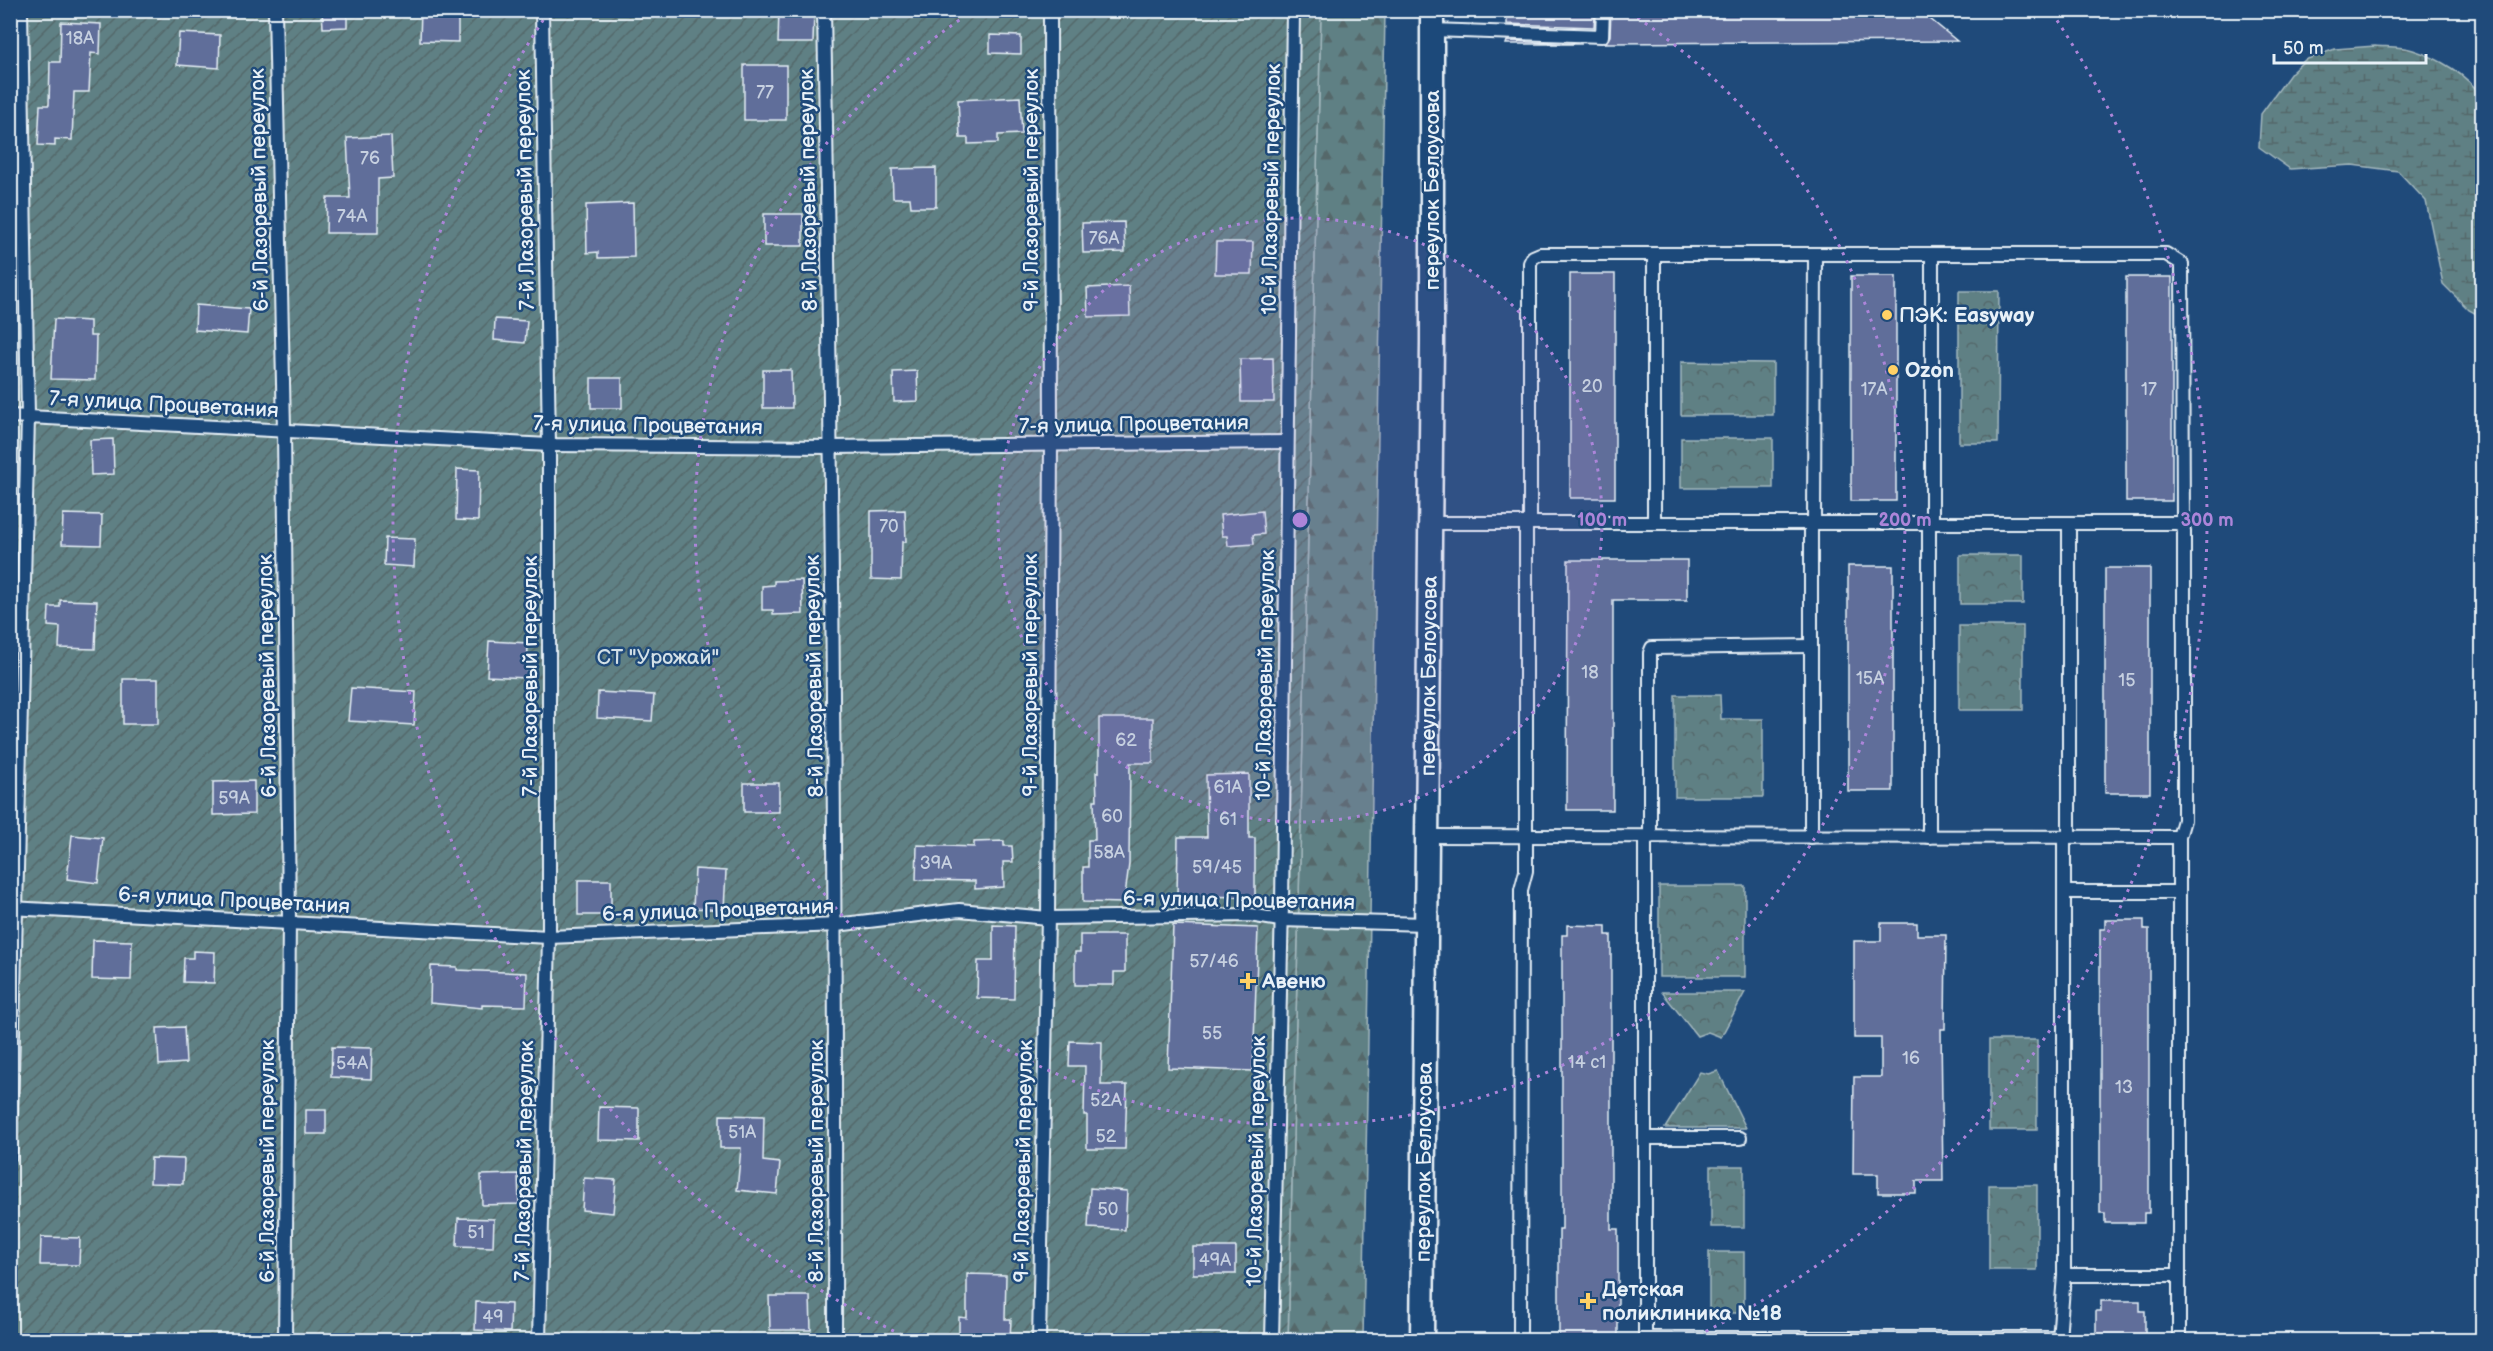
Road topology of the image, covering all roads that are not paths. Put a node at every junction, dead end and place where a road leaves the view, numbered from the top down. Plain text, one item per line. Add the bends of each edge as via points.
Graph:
1 (21, 10) edge
2 (274, 10) edge
3 (542, 10) edge
4 (824, 10) edge
5 (1050, 10) edge
6 (1293, 10) edge
7 (1603, 10) edge
8 (1432, 20) edge
9 (1654, 254) junction
10 (1815, 254) junction
11 (1932, 254) junction
12 (10, 416) edge
13 (28, 417) junction
14 (284, 429) junction
15 (1286, 442) junction
16 (549, 444) junction
17 (1051, 444) junction
18 (832, 447) junction
19 (1430, 523) junction
20 (1528, 523) junction
21 (1654, 523) junction
22 (1813, 523) junction
23 (1930, 523) junction
24 (2069, 523) junction
25 (2182, 525) junction
26 (1811, 646) junction
27 (1427, 836) junction
28 (1526, 836) junction
29 (1647, 837) junction
30 (1811, 837) junction
31 (1929, 837) junction
32 (2066, 837) junction
33 (2179, 837) junction
34 (2064, 892) junction
35 (2179, 892) junction
36 (14, 908) edge
37 (1048, 918) junction
38 (1280, 920) junction
39 (289, 922) junction
40 (1426, 924) junction
41 (836, 925) junction
42 (549, 937) junction
43 (1645, 1138) junction
44 (1740, 1138) dead end
45 (10, 1156) edge
46 (2064, 1275) junction
47 (2179, 1275) junction
48 (1645, 1339) edge
49 (1804, 1339) edge
50 (1919, 1339) edge
51 (2059, 1339) edge
52 (285, 1341) edge
53 (539, 1341) edge
54 (835, 1341) edge
55 (1039, 1341) edge
56 (1272, 1341) edge
57 (1422, 1341) edge
58 (1520, 1341) edge
59 (2179, 1341) edge

1 - 13 lane
2 - 14 lane, 6-й Лазоревый переулок
3 - 16 lane, 7-й Лазоревый переулок
4 - 18 lane, 8-й Лазоревый переулок
5 - 17 lane, 9-й Лазоревый переулок
6 - 15 lane, 10-й Лазоревый переулок
7 - 8 lane via 1602,36
8 - 19 street, переулок Белоусова
9 - 10 lane
9 - 20 lane via 1533,256
9 - 21 lane
10 - 11 lane
10 - 22 lane
11 - 23 lane
11 - 25 lane via 2166,254 2182,264
12 - 13 lane, 7-я улица Процветания
13 - 14 lane, 7-я улица Процветания
13 - 36 lane
14 - 16 lane, 7-я улица Процветания
14 - 39 lane, 6-й Лазоревый переулок
15 - 17 lane, 7-я улица Процветания
15 - 38 lane, 10-й Лазоревый переулок
16 - 18 lane, 7-я улица Процветания
16 - 42 lane, 7-й Лазоревый переулок
17 - 18 lane, 7-я улица Процветания
17 - 37 lane, 9-й Лазоревый переулок
18 - 41 lane, 8-й Лазоревый переулок
19 - 20 lane
19 - 27 street, переулок Белоусова
20 - 21 lane
20 - 28 lane
21 - 22 lane
22 - 23 lane
22 - 26 lane
23 - 24 lane
23 - 31 lane
24 - 25 lane
24 - 32 lane
25 - 33 lane via 2184,820
26 - 29 lane via 1652,648
26 - 30 lane
27 - 28 lane
27 - 40 street, переулок Белоусова
28 - 29 lane
28 - 58 lane via 1526,871 1521,890
29 - 30 lane
29 - 43 lane
30 - 31 lane
31 - 32 lane
32 - 33 lane
32 - 34 lane
33 - 35 lane
34 - 35 lane
34 - 46 lane
35 - 47 lane
36 - 39 lane, 6-я улица Процветания
36 - 45 lane
37 - 38 lane, 6-я улица Процветания via 1250,915
37 - 41 lane, 6-я улица Процветания via 959,910
37 - 55 lane, 9-й Лазоревый переулок
38 - 40 lane, 6-я улица Процветания
38 - 56 lane, 10-й Лазоревый переулок
39 - 42 lane, 6-я улица Процветания
39 - 52 lane, 6-й Лазоревый переулок
40 - 57 street, переулок Белоусова
41 - 42 lane, 6-я улица Процветания
41 - 54 lane, 8-й Лазоревый переулок
42 - 53 lane, 7-й Лазоревый переулок
43 - 44 lane
43 - 48 lane
46 - 47 lane
46 - 51 lane
47 - 59 lane
48 - 49 lane
49 - 50 lane
50 - 51 lane

